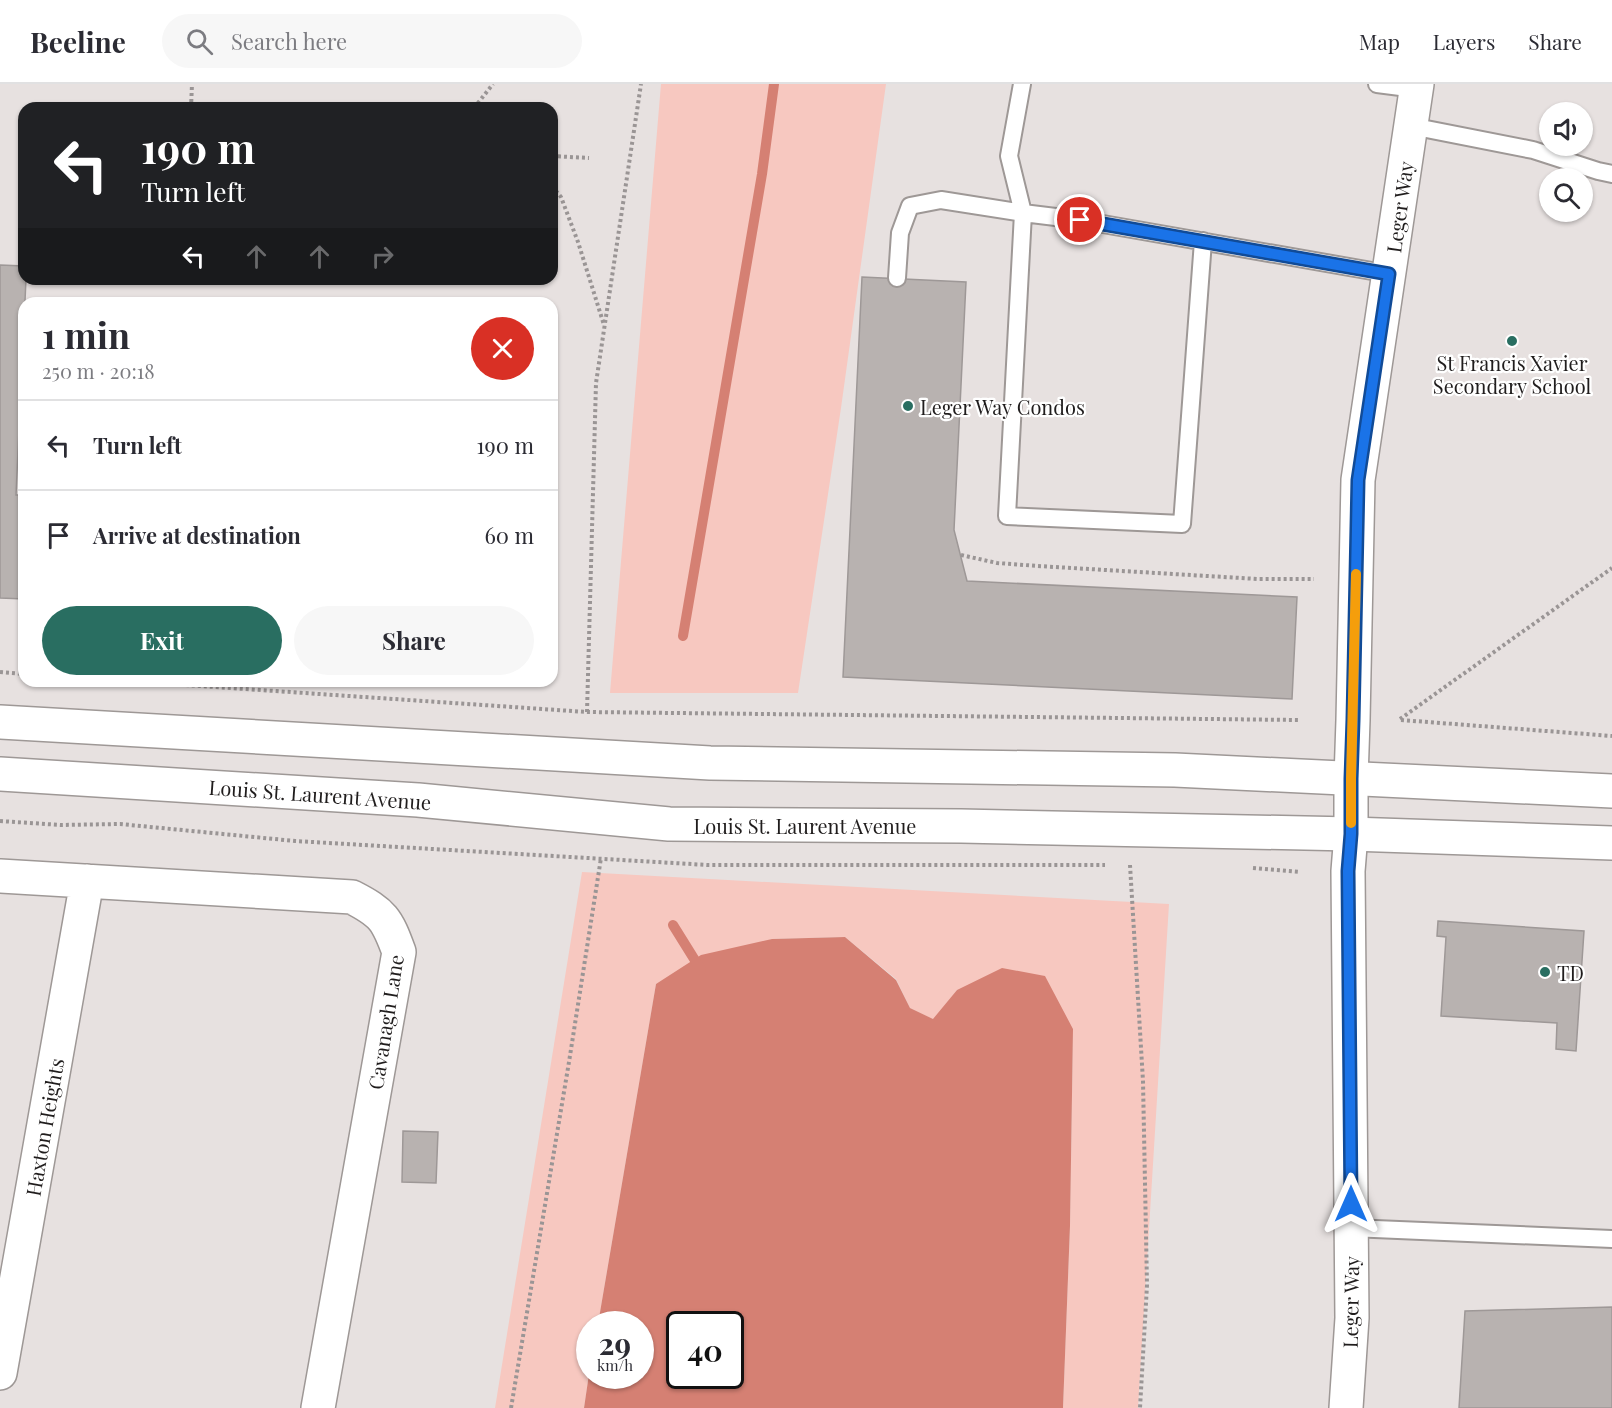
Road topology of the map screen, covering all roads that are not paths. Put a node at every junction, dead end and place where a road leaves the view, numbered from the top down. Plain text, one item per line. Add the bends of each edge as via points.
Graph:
1 (1022, 84) edge
2 (1377, 84) edge
3 (1416, 87) edge
4 (1411, 126) junction
5 (1612, 174) edge
6 (1023, 213) junction
7 (1203, 241) junction
8 (1389, 274) junction
9 (897, 278) dead end
10 (0, 722) edge
11 (0, 774) edge
12 (1351, 779) junction
13 (1612, 791) edge
14 (1351, 834) junction
15 (1612, 843) edge
16 (0, 876) edge
17 (87, 881) junction
18 (1351, 1228) junction
19 (1612, 1239) edge
20 (0, 1372) edge
21 (318, 1408) edge
22 (1346, 1408) edge

1 - 6 lane via 1009,156
2 - 3 lane
3 - 4 main road, Leger Way
4 - 5 lane via 1533,150
4 - 8 main road, Leger Way
6 - 7 lane
6 - 7 lane via 1007,516 1182,524
6 - 9 lane via 941,200 909,206 900,233
7 - 8 lane
8 - 12 main road, Leger Way via 1358,480
10 - 12 main road via 710,763 1175,770
11 - 14 main road, Louis St. Laurent Avenue via 418,800 669,824
12 - 13 main road
12 - 14 main road, Leger Way
14 - 15 main road, Louis St. Laurent Avenue
14 - 18 main road, Leger Way
16 - 17 main road, Cavanagh Lane
17 - 20 main road, Haxton Heights
17 - 21 main road, Cavanagh Lane via 352,897 373,908 390,926 399,952
18 - 19 lane
18 - 22 main road, Leger Way via 1352,1318

